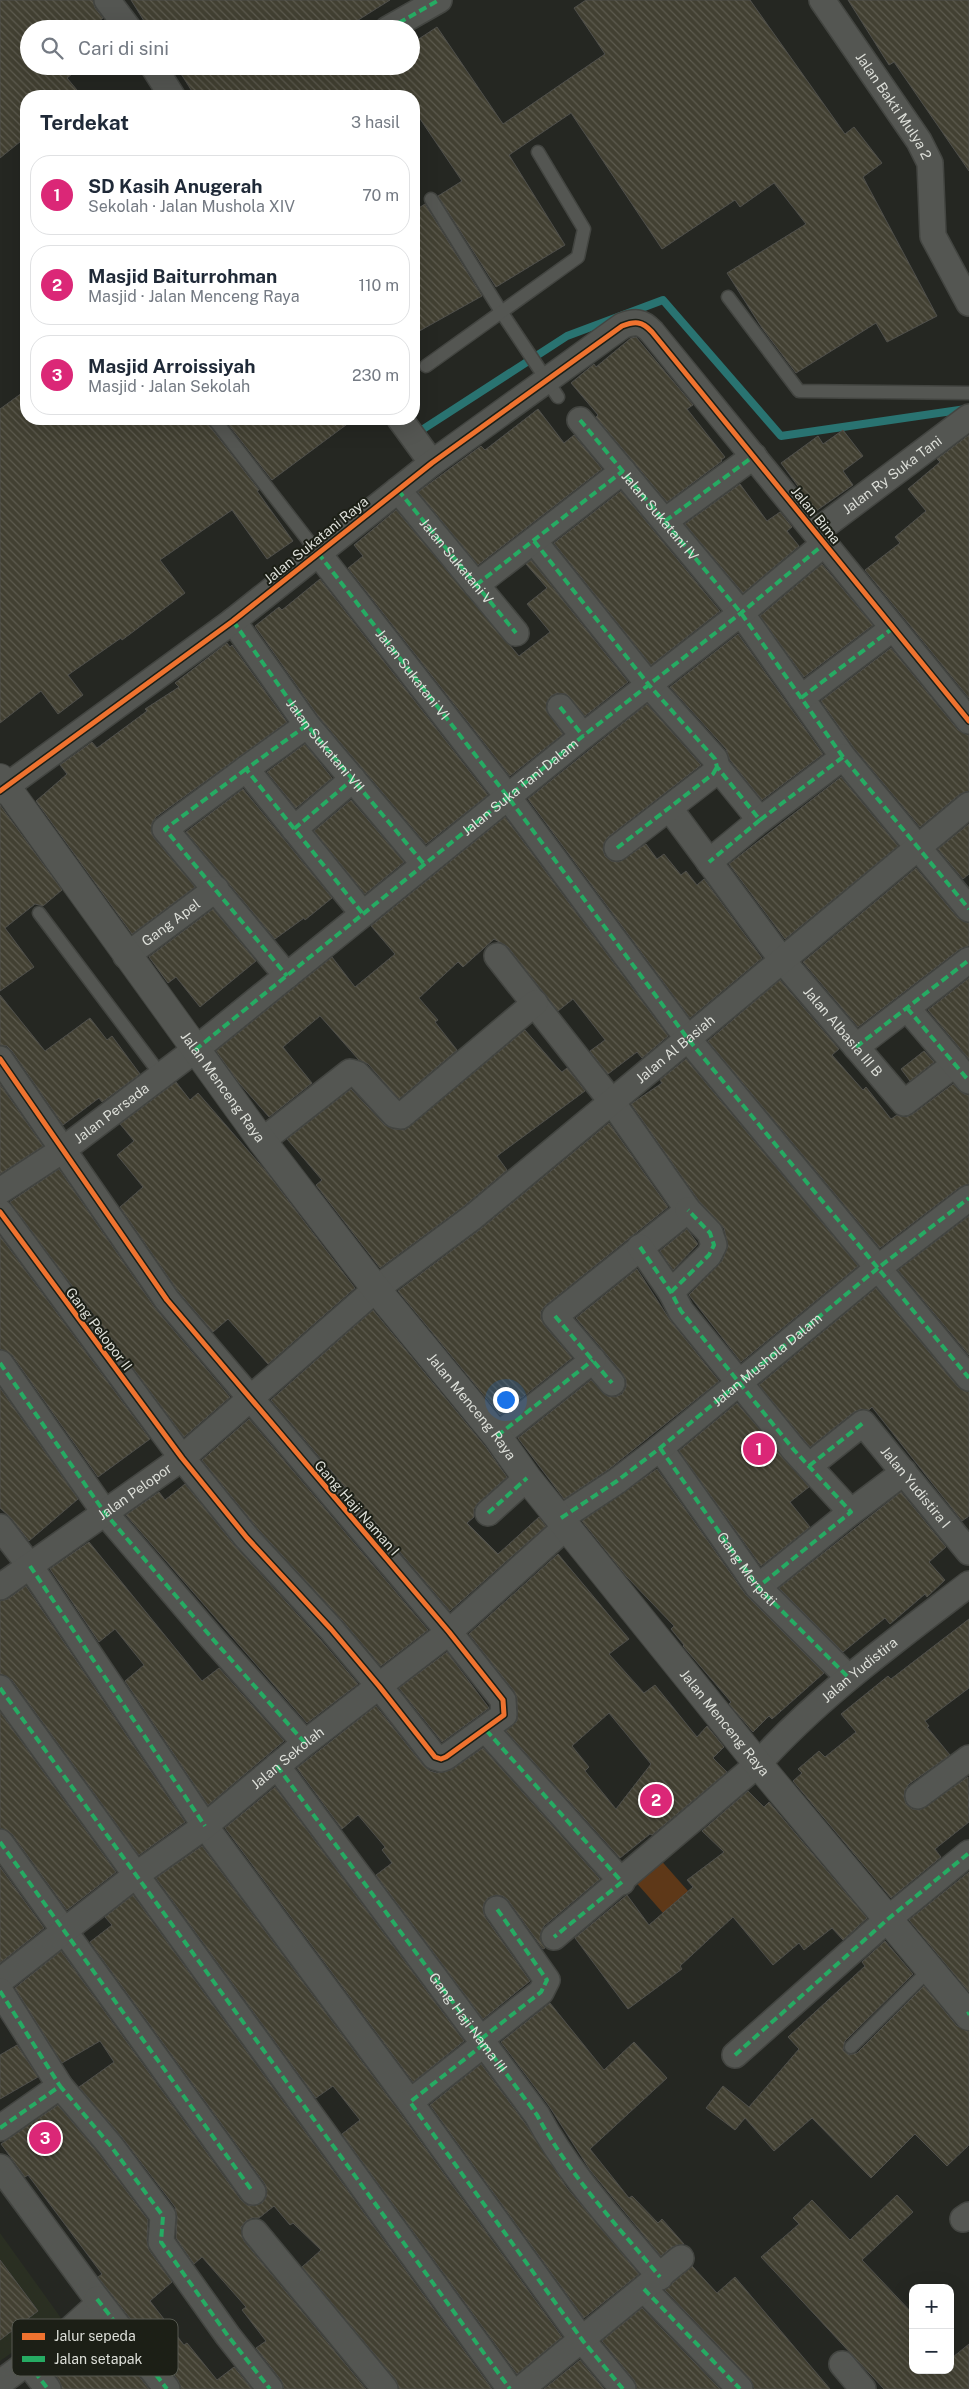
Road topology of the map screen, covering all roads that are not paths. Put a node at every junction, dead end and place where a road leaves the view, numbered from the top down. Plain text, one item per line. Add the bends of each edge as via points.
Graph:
1 (107, 0) edge
2 (439, 0) edge
3 (822, 0) edge
4 (122, 20) edge
5 (404, 20) edge
6 (158, 75) edge
7 (168, 90) edge
8 (538, 152) dead end
9 (431, 199) dead end
10 (728, 297) dead end
11 (969, 302) edge
12 (502, 313) junction
13 (644, 324) joint
14 (426, 366) dead end
15 (548, 382) junction
16 (969, 393) edge
17 (969, 417) edge
18 (580, 420) dead end
19 (219, 425) edge
20 (404, 425) edge
21 (754, 456) junction
22 (432, 463) junction
23 (623, 471) junction
24 (398, 490) junction
25 (665, 521) junction
26 (820, 538) junction
27 (534, 541) junction
28 (318, 553) junction
29 (476, 585) junction
30 (741, 613) junction
31 (233, 621) junction
32 (893, 628) junction
33 (516, 633) dead end
34 (649, 685) junction
35 (802, 698) junction
36 (560, 707) dead end
37 (969, 722) edge
38 (307, 725) junction
39 (583, 736) junction
40 (843, 757) junction
41 (717, 767) junction
42 (246, 769) junction
43 (353, 779) junction
44 (2, 785) edge
45 (508, 797) junction
46 (969, 805) edge
47 (670, 809) junction
48 (760, 820) junction
49 (294, 829) junction
50 (617, 848) dead end
51 (917, 848) junction
52 (709, 862) junction
53 (424, 864) junction
54 (216, 889) junction
55 (969, 909) edge
56 (39, 913) dead end
57 (363, 914) junction
58 (126, 956) junction
59 (497, 956) dead end
60 (782, 960) junction
61 (969, 960) edge
62 (287, 976) junction
63 (535, 1003) junction
64 (907, 1008) junction
65 (217, 1032) joint
66 (688, 1038) junction
67 (856, 1047) junction
68 (195, 1050) junction
69 (0, 1059) edge
70 (962, 1073) edge
71 (161, 1075) junction
72 (612, 1102) junction
73 (262, 1142) junction
74 (64, 1149) junction
75 (0, 1190) edge
76 (969, 1198) edge
77 (688, 1210) junction
78 (0, 1212) edge
79 (640, 1247) junction
80 (878, 1268) junction
81 (376, 1288) junction
82 (671, 1292) junction
83 (593, 1360) junction
84 (0, 1363) edge
85 (969, 1378) edge
86 (612, 1383) dead end
87 (740, 1383) junction
88 (250, 1397) junction
89 (497, 1436) junction
90 (660, 1448) junction
91 (182, 1458) junction
92 (809, 1466) junction
93 (904, 1472) junction
94 (527, 1478) junction
95 (851, 1512) junction
96 (105, 1513) junction
97 (488, 1513) dead end
98 (564, 1522) junction
99 (0, 1527) edge
100 (969, 1552) edge
101 (30, 1566) junction
102 (969, 1584) edge
103 (0, 1586) edge
104 (758, 1587) junction
105 (449, 1632) junction
106 (848, 1677) junction
107 (380, 1686) junction
108 (0, 1688) edge
109 (486, 1730) junction
110 (305, 1743) junction
111 (969, 1758) edge
112 (758, 1764) junction
113 (277, 1766) junction
114 (918, 1796) dead end
115 (205, 1826) junction
116 (0, 1842) edge
117 (969, 1853) edge
118 (136, 1874) junction
119 (622, 1882) junction
120 (496, 1909) dead end
121 (888, 1919) junction
122 (64, 1931) junction
123 (554, 1937) dead end
124 (930, 1969) junction
125 (0, 1981) edge
126 (0, 1991) edge
127 (968, 2014) edge
128 (482, 2042) junction
129 (851, 2047) dead end
130 (735, 2056) dead end
131 (60, 2086) junction
132 (410, 2102) junction
133 (0, 2128) edge
134 (0, 2167) edge
135 (253, 2192) dead end
136 (255, 2232) dead end
137 (681, 2258) dead end
138 (652, 2283) junction
139 (97, 2299) junction
140 (82, 2319) edge
141 (113, 2319) edge
142 (583, 2341) junction
143 (842, 2364) dead end
144 (12, 2374) edge
145 (38, 2376) edge
146 (157, 2376) edge
147 (0, 2383) edge
148 (48, 2389) edge
149 (167, 2389) edge
150 (270, 2389) edge
151 (385, 2389) edge
152 (510, 2389) edge
153 (521, 2389) edge
154 (622, 2389) edge
155 (740, 2389) edge
156 (863, 2389) edge

1 - 4 street
2 - 5 street
3 - 11 street, Jalan Bakti Mulya 2 via 919,141 930,163 932,236
6 - 7 street
8 - 12 lane via 584,229 578,257
9 - 12 lane
10 - 16 lane via 799,391
12 - 14 lane
12 - 15 lane
13 - 15 street, Jalan Sukatani Raya via 634,322 622,326
13 - 21 street, Jalan Bima
15 - 22 street, Jalan Sukatani Raya
17 - 26 street, Jalan Ry Suka Tani
18 - 23 street, Jalan Sukatani IV
19 - 28 lane
20 - 22 street
21 - 25 street
21 - 26 street, Jalan Bima
22 - 24 street, Jalan Sukatani Raya
23 - 25 street, Jalan Sukatani IV
23 - 27 street
24 - 28 street, Jalan Sukatani Raya
24 - 29 street, Jalan Sukatani V
25 - 30 street, Jalan Sukatani IV
26 - 30 street, Jalan Suka Tani Dalam
26 - 32 street, Jalan Bima
27 - 29 street
27 - 34 street
28 - 31 street, Jalan Sukatani Raya
28 - 45 street, Jalan Sukatani VI
29 - 33 street, Jalan Sukatani V
30 - 34 street, Jalan Suka Tani Dalam
30 - 35 street, Jalan Sukatani IV
31 - 38 street, Jalan Sukatani VII
31 - 44 street, Jalan Sukatani Raya
32 - 35 street
32 - 37 street, Jalan Bima
34 - 39 street, Jalan Suka Tani Dalam
34 - 41 street via 715,759
35 - 40 street, Jalan Sukatani IV
36 - 39 street
38 - 42 street
38 - 43 street, Jalan Sukatani VII
39 - 45 street, Jalan Suka Tani Dalam
40 - 48 street
40 - 51 street, Jalan Sukatani IV
41 - 47 street via 713,774
41 - 48 street
42 - 49 street
42 - 54 street via 165,829
43 - 49 street
43 - 53 street, Jalan Sukatani VII
44 - 58 street, Jalan Menceng Raya
45 - 53 street, Jalan Suka Tani Dalam
45 - 66 street, Jalan Sukatani VI
46 - 51 street, Jalan Al Basiah
47 - 50 street
47 - 52 street, Jalan Albasia III B
48 - 52 street
49 - 57 street
51 - 55 street, Jalan Sukatani IV
51 - 60 street, Jalan Al Basiah
52 - 60 street, Jalan Albasia III B
53 - 57 street, Jalan Suka Tani Dalam
54 - 58 street, Gang Apel
54 - 62 street
56 - 71 lane
57 - 62 street, Jalan Suka Tani Dalam
58 - 68 street, Jalan Menceng Raya
59 - 63 street
60 - 66 street, Jalan Al Basiah
60 - 67 street, Jalan Albasia III B
61 - 64 street
62 - 65 street, Jalan Suka Tani Dalam
63 - 72 street
63 - 73 street via 401,1116 395,1115 357,1074 350,1072
64 - 67 street
64 - 70 street
65 - 68 street, Jalan Persada
66 - 72 street, Jalan Al Basiah
66 - 80 street, Jalan Sukatani VI
67 - 70 street, Jalan Albasia III B via 904,1103
68 - 71 street, Jalan Persada
68 - 73 street, Jalan Menceng Raya
69 - 74 street, Gang Haji Naman I
71 - 74 street, Jalan Persada
72 - 77 street
72 - 81 street, Jalan Al Basiah via 473,1217
73 - 81 street, Jalan Menceng Raya
74 - 75 street, Jalan Persada
74 - 88 street, Gang Haji Naman I via 167,1300
76 - 80 street, Jalan Mushola Dalam
77 - 79 street
77 - 82 street via 710,1233 714,1245 709,1255
78 - 91 street, Gang Pelopor II
79 - 82 street
79 - 83 street via 555,1316
80 - 85 street, Jalan Sukatani VI
80 - 87 street, Jalan Mushola Dalam
81 - 88 street, Jalan Pelopor
81 - 89 street, Jalan Menceng Raya
82 - 87 street via 681,1311
83 - 86 street
83 - 89 street
84 - 96 street
87 - 90 street, Jalan Mushola Dalam
87 - 92 street
88 - 91 street, Jalan Pelopor
88 - 105 street, Gang Haji Naman I
89 - 94 street, Jalan Menceng Raya
90 - 98 street, Jalan Mushola Dalam
90 - 104 street, Gang Merpati
91 - 96 street, Jalan Pelopor
91 - 107 street, Gang Pelopor II via 247,1538
92 - 93 street, Jalan Yudistira I via 863,1423
92 - 95 street
93 - 95 street
93 - 100 street, Jalan Yudistira I
94 - 97 street
94 - 98 street, Jalan Menceng Raya
95 - 104 street
96 - 101 street, Jalan Pelopor
96 - 110 street
98 - 105 street, Jalan Sekolah
98 - 112 street, Jalan Menceng Raya
99 - 101 street
101 - 103 street, Jalan Pelopor
101 - 115 street
102 - 106 street, Jalan Yudistira
104 - 106 street, Gang Merpati
105 - 107 street, Jalan Sekolah
105 - 109 street, Gang Haji Naman I via 505,1703 504,1715
106 - 112 street, Jalan Yudistira via 783,1736
107 - 109 street, Gang Haji Naman I via 438,1758 446,1757
107 - 110 street, Jalan Sekolah
108 - 118 street
109 - 119 street
110 - 113 street, Jalan Sekolah
111 - 114 street
112 - 119 street, Jalan Yudistira
112 - 121 street, Jalan Menceng Raya
113 - 115 street, Jalan Sekolah
113 - 128 street, Gang Haji Nama III
115 - 118 street, Jalan Sekolah
115 - 132 street
116 - 122 street
117 - 121 street
118 - 122 street, Jalan Sekolah
118 - 152 street
119 - 123 street, Jalan Yudistira
120 - 128 street via 547,1980 542,1992
121 - 124 street, Jalan Menceng Raya
121 - 130 street
122 - 125 street, Jalan Sekolah
122 - 135 street
124 - 127 street, Jalan Menceng Raya
124 - 129 lane
126 - 131 street
128 - 132 street
128 - 138 street, Gang Haji Nama III via 537,2115 556,2148
131 - 133 street
131 - 150 street via 110,2145 163,2216 161,2242
132 - 142 street
134 - 139 street
136 - 151 street
137 - 138 street
138 - 142 street
138 - 155 street, Gang Haji Nama III
139 - 140 street via 96,2306
139 - 141 street
142 - 153 street
142 - 154 street
143 - 156 street
144 - 147 street
145 - 148 street
146 - 149 street

